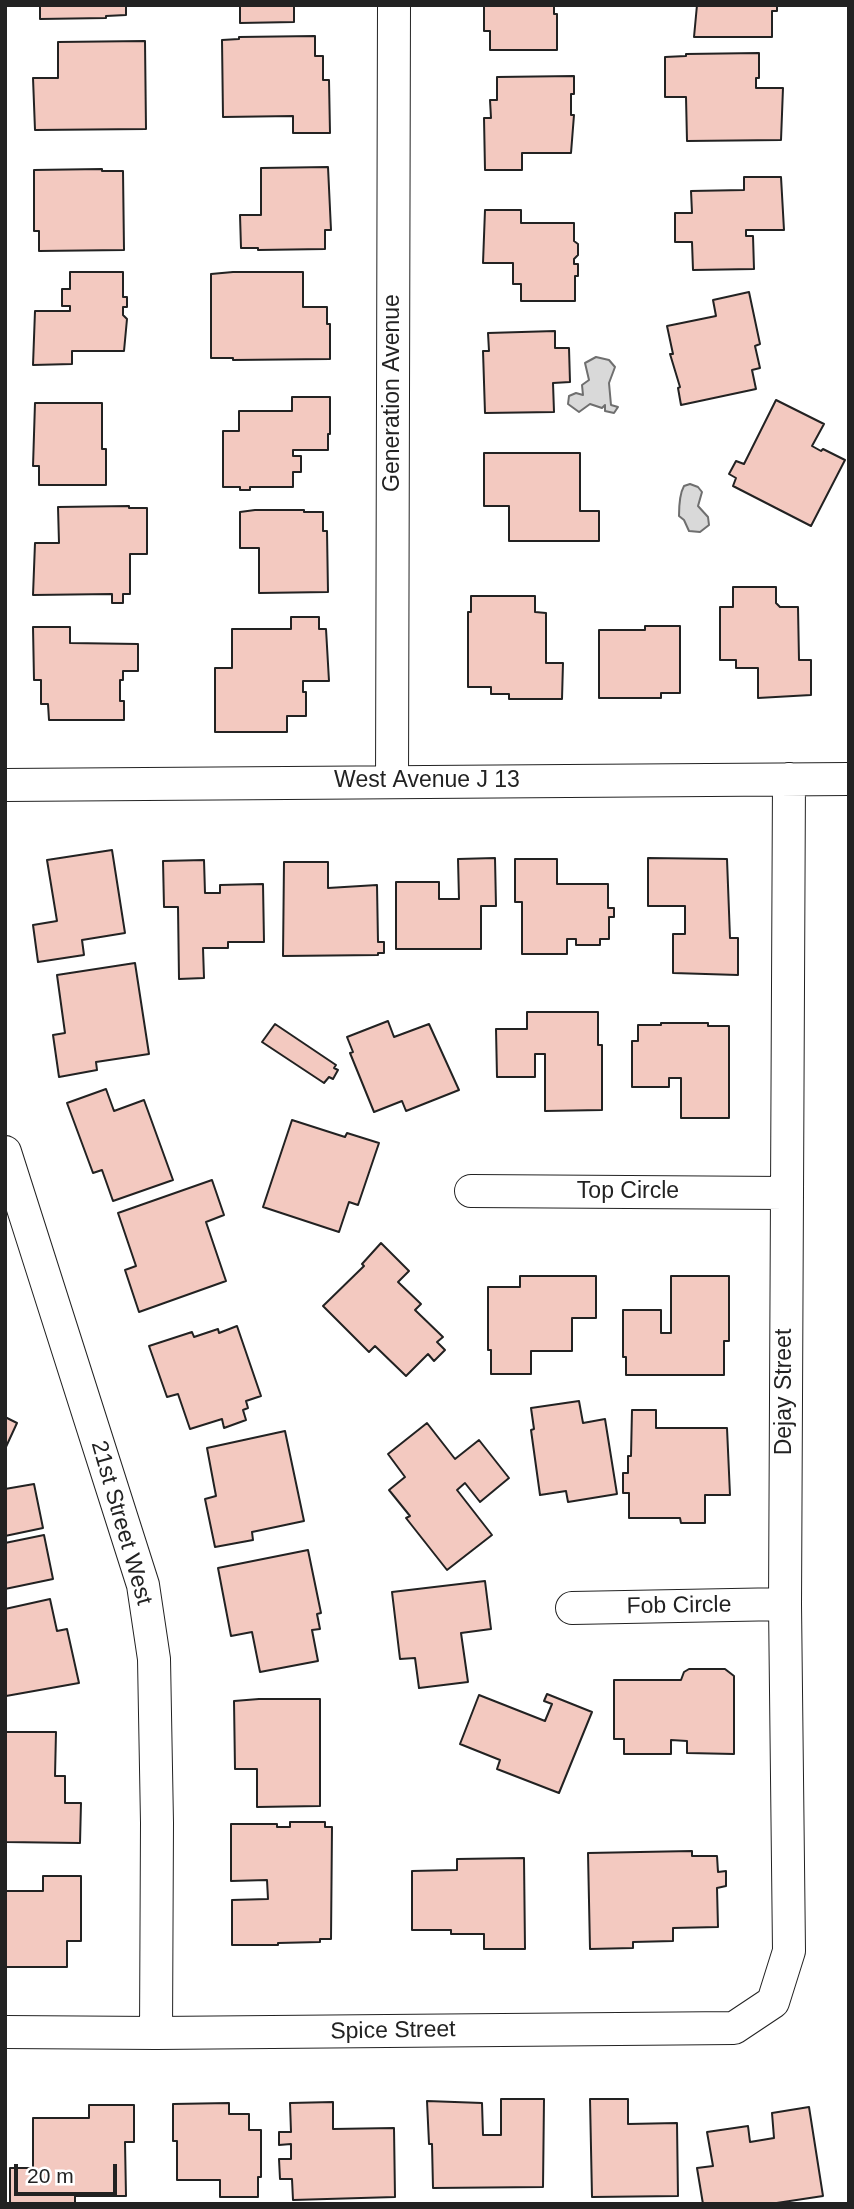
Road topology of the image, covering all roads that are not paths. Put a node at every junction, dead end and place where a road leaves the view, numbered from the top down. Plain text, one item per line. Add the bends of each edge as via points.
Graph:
1 (394, 5) edge
2 (789, 779) junction
3 (849, 779) edge
4 (392, 782) junction
5 (5, 785) edge
6 (5, 1152) edge
7 (471, 1191) dead end
8 (785, 1193) junction
9 (785, 1604) junction
10 (572, 1608) dead end
11 (773, 2002) joint
12 (5, 2032) edge
13 (156, 2033) junction

1 - 4 street, Generation Avenue
2 - 3 street, West Avenue J 13
2 - 4 street, West Avenue J 13
2 - 8 street, Dejay Street
4 - 5 street, West Avenue J 13
6 - 13 street, 21st Street West via 143,1585 154,1659
7 - 8 street, Top Circle
8 - 9 street, Dejay Street
9 - 10 street, Fob Circle
9 - 11 street, Dejay Street via 789,1951
11 - 13 street, Spice Street via 734,2028
12 - 13 street, Spice Street

